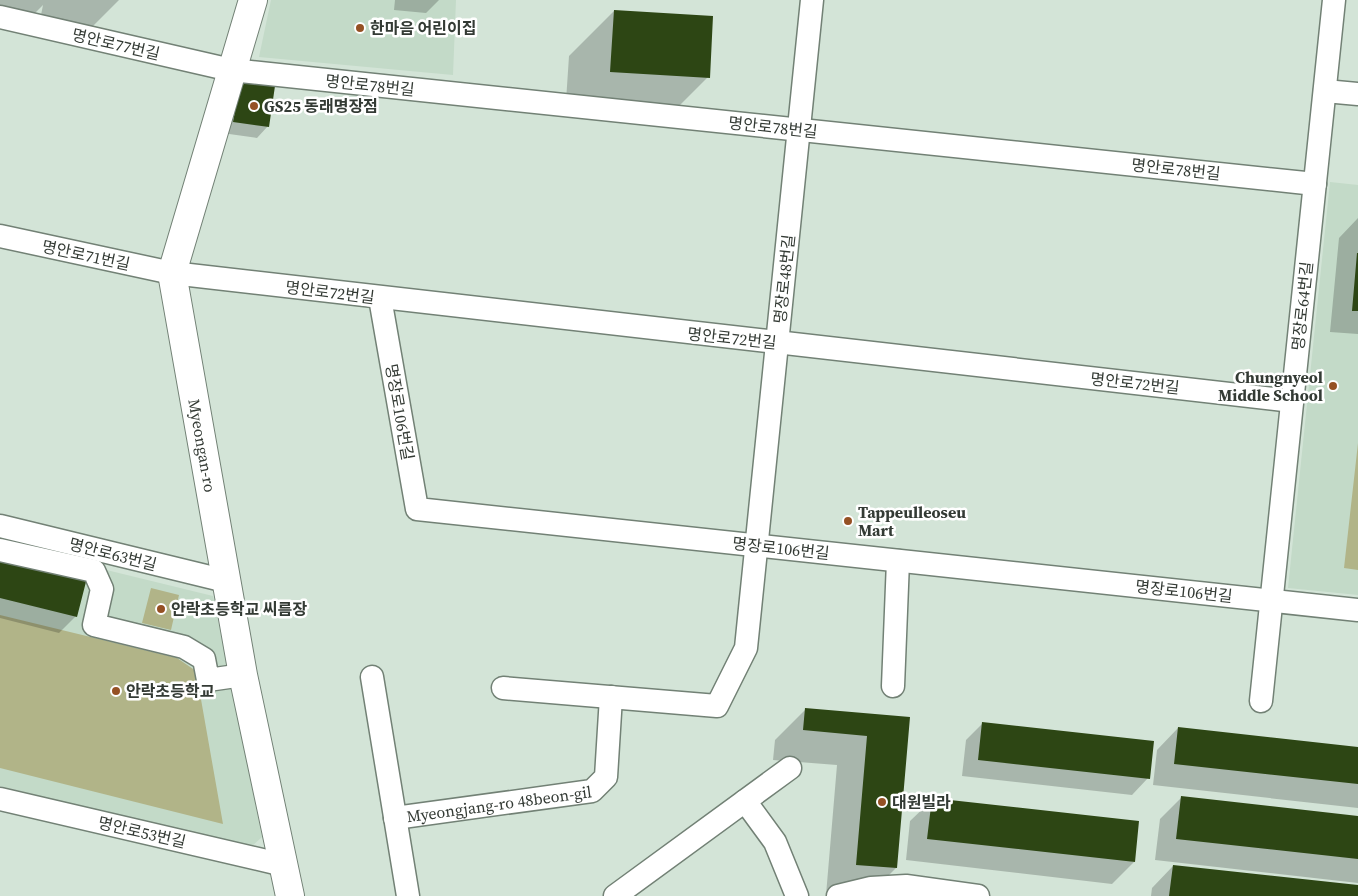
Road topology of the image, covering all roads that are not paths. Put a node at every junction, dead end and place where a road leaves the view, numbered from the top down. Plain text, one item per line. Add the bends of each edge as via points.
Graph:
1 (253, 0) edge
2 (812, 0) edge
3 (1334, 0) edge
4 (0, 17) edge
5 (231, 70) junction
6 (1325, 91) junction
7 (1358, 94) edge
8 (799, 130) junction
9 (1315, 184) junction
10 (0, 236) edge
11 (172, 273) junction
12 (380, 298) junction
13 (777, 343) junction
14 (1292, 401) junction
15 (0, 526) edge
16 (757, 545) junction
17 (0, 550) edge
18 (898, 560) junction
19 (226, 581) junction
20 (1272, 600) junction
21 (1358, 610) edge
22 (243, 675) junction
23 (372, 678) dead end
24 (893, 686) dead end
25 (503, 688) dead end
26 (611, 697) junction
27 (1262, 701) dead end
28 (790, 768) dead end
29 (0, 800) edge
30 (746, 800) junction
31 (395, 818) junction
32 (284, 865) junction
33 (290, 896) edge
34 (408, 896) edge
35 (615, 896) edge
36 (797, 896) edge
37 (838, 896) edge
38 (978, 896) edge

1 - 5 main road, Myeongan-ro
2 - 8 street, 명장로48번길
3 - 6 street, 명장로64번길
4 - 5 street, 명안로77번길
5 - 8 street, 명안로78번길
5 - 11 main road, Myeongan-ro
6 - 7 street
6 - 9 street, 명장로64번길
8 - 9 street, 명안로78번길
8 - 13 street, 명장로48번길
9 - 14 street, 명장로64번길
10 - 11 street, 명안로71번길
11 - 12 street, 명안로72번길
11 - 19 main road, Myeongan-ro
12 - 13 street, 명안로72번길
12 - 16 street, 명장로106번길 via 417,509
13 - 14 street, 명안로72번길
13 - 16 street, 명장로48번길
14 - 20 street, 명장로64번길
15 - 19 street, 명안로63번길
16 - 18 street, 명장로106번길
16 - 26 street, 명장로48번길 via 746,648 717,706
17 - 22 street via 94,572 102,589 94,625 184,646 204,659 208,680
18 - 20 street, 명장로106번길
18 - 24 street
19 - 22 main road, Myeongan-ro
20 - 21 street, 명장로106번길
20 - 27 street, 명장로64번길
22 - 32 main road, Myeongan-ro
23 - 31 street
25 - 26 street
26 - 31 street, Myeongjang-ro 48beon-gil via 606,777 592,791
28 - 30 street
29 - 32 street, 명안로53번길
30 - 35 street
30 - 36 street via 775,842
31 - 34 street
32 - 33 main road, Myeongan-ro
37 - 38 street via 871,888 906,886

